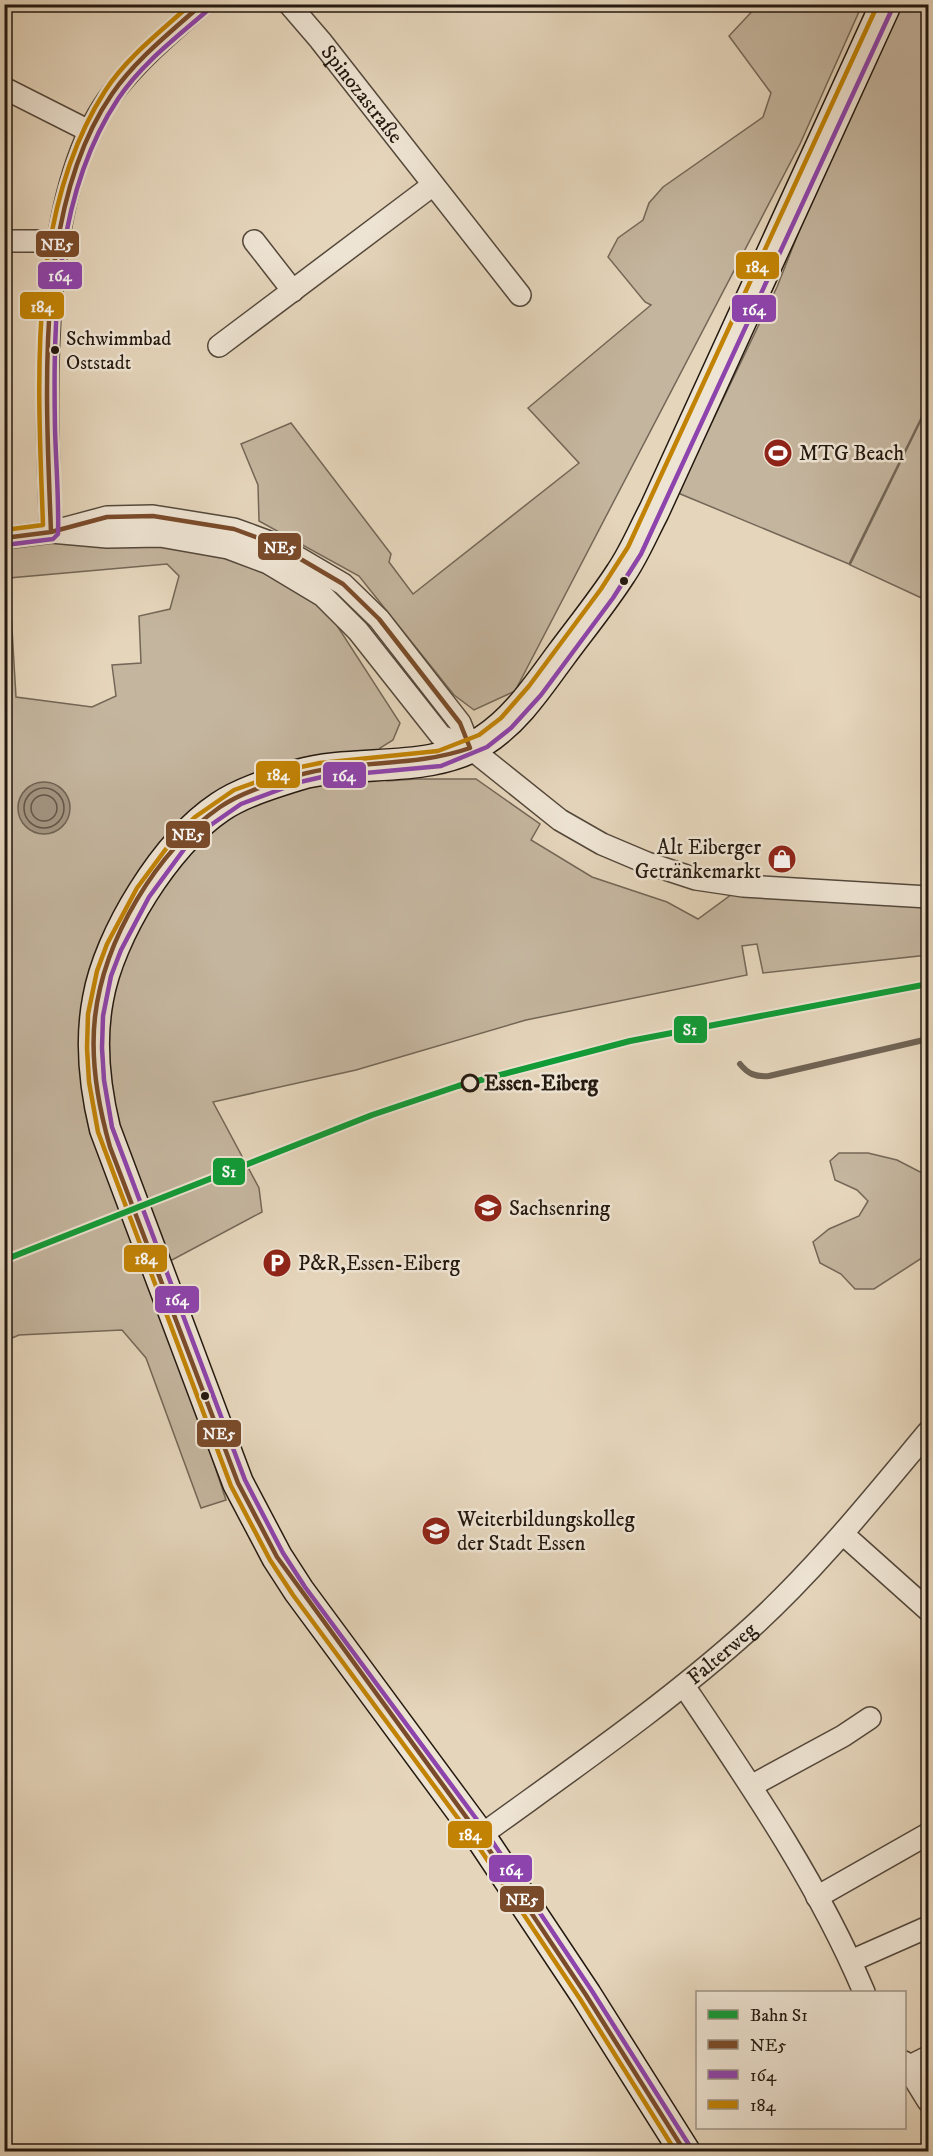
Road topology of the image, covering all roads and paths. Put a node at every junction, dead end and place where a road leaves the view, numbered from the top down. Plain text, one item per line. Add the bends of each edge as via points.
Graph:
1 (202, 4) edge
2 (289, 4) edge
3 (886, 4) edge
4 (4, 87) edge
5 (90, 131) junction
6 (433, 184) junction
7 (4, 241) edge
8 (254, 241) dead end
9 (56, 242) junction
10 (293, 291) junction
11 (520, 295) dead end
12 (219, 346) dead end
13 (51, 532) junction
14 (4, 538) edge
15 (470, 748) junction
16 (928, 897) edge
17 (928, 1432) edge
18 (843, 1534) junction
19 (928, 1610) edge
20 (684, 1686) junction
21 (870, 1718) dead end
22 (751, 1786) junction
23 (928, 1834) edge
24 (480, 1836) junction
25 (817, 1897) junction
26 (928, 1927) edge
27 (851, 1961) junction
28 (864, 1991) edge
29 (928, 2057) edge
30 (906, 2065) edge
31 (928, 2101) edge
32 (685, 2151) edge

1 - 5 street via 112,94
2 - 6 street, Spinozastraße
3 - 15 street via 673,471 622,572 527,702 501,728
4 - 5 street
5 - 9 street
6 - 10 street
6 - 11 street, Spinozastraße
7 - 9 street
8 - 10 street
9 - 13 street via 48,401
10 - 12 street
13 - 14 street
13 - 15 street via 160,536 228,548 268,563 322,596 358,631 441,736
15 - 16 street via 560,820 602,844 696,879 743,886
15 - 24 street via 415,762 298,775 221,806 196,826 168,859 116,943 98,999 94,1041 101,1111 121,1173 238,1483 277,1557
17 - 18 street, Falterweg
18 - 19 street
18 - 20 street, Falterweg via 753,1626
20 - 22 street
20 - 24 street, Falterweg
21 - 22 street
22 - 25 street
23 - 25 street
24 - 32 street
25 - 27 street
26 - 27 street
27 - 28 street
29 - 30 street
30 - 31 street

